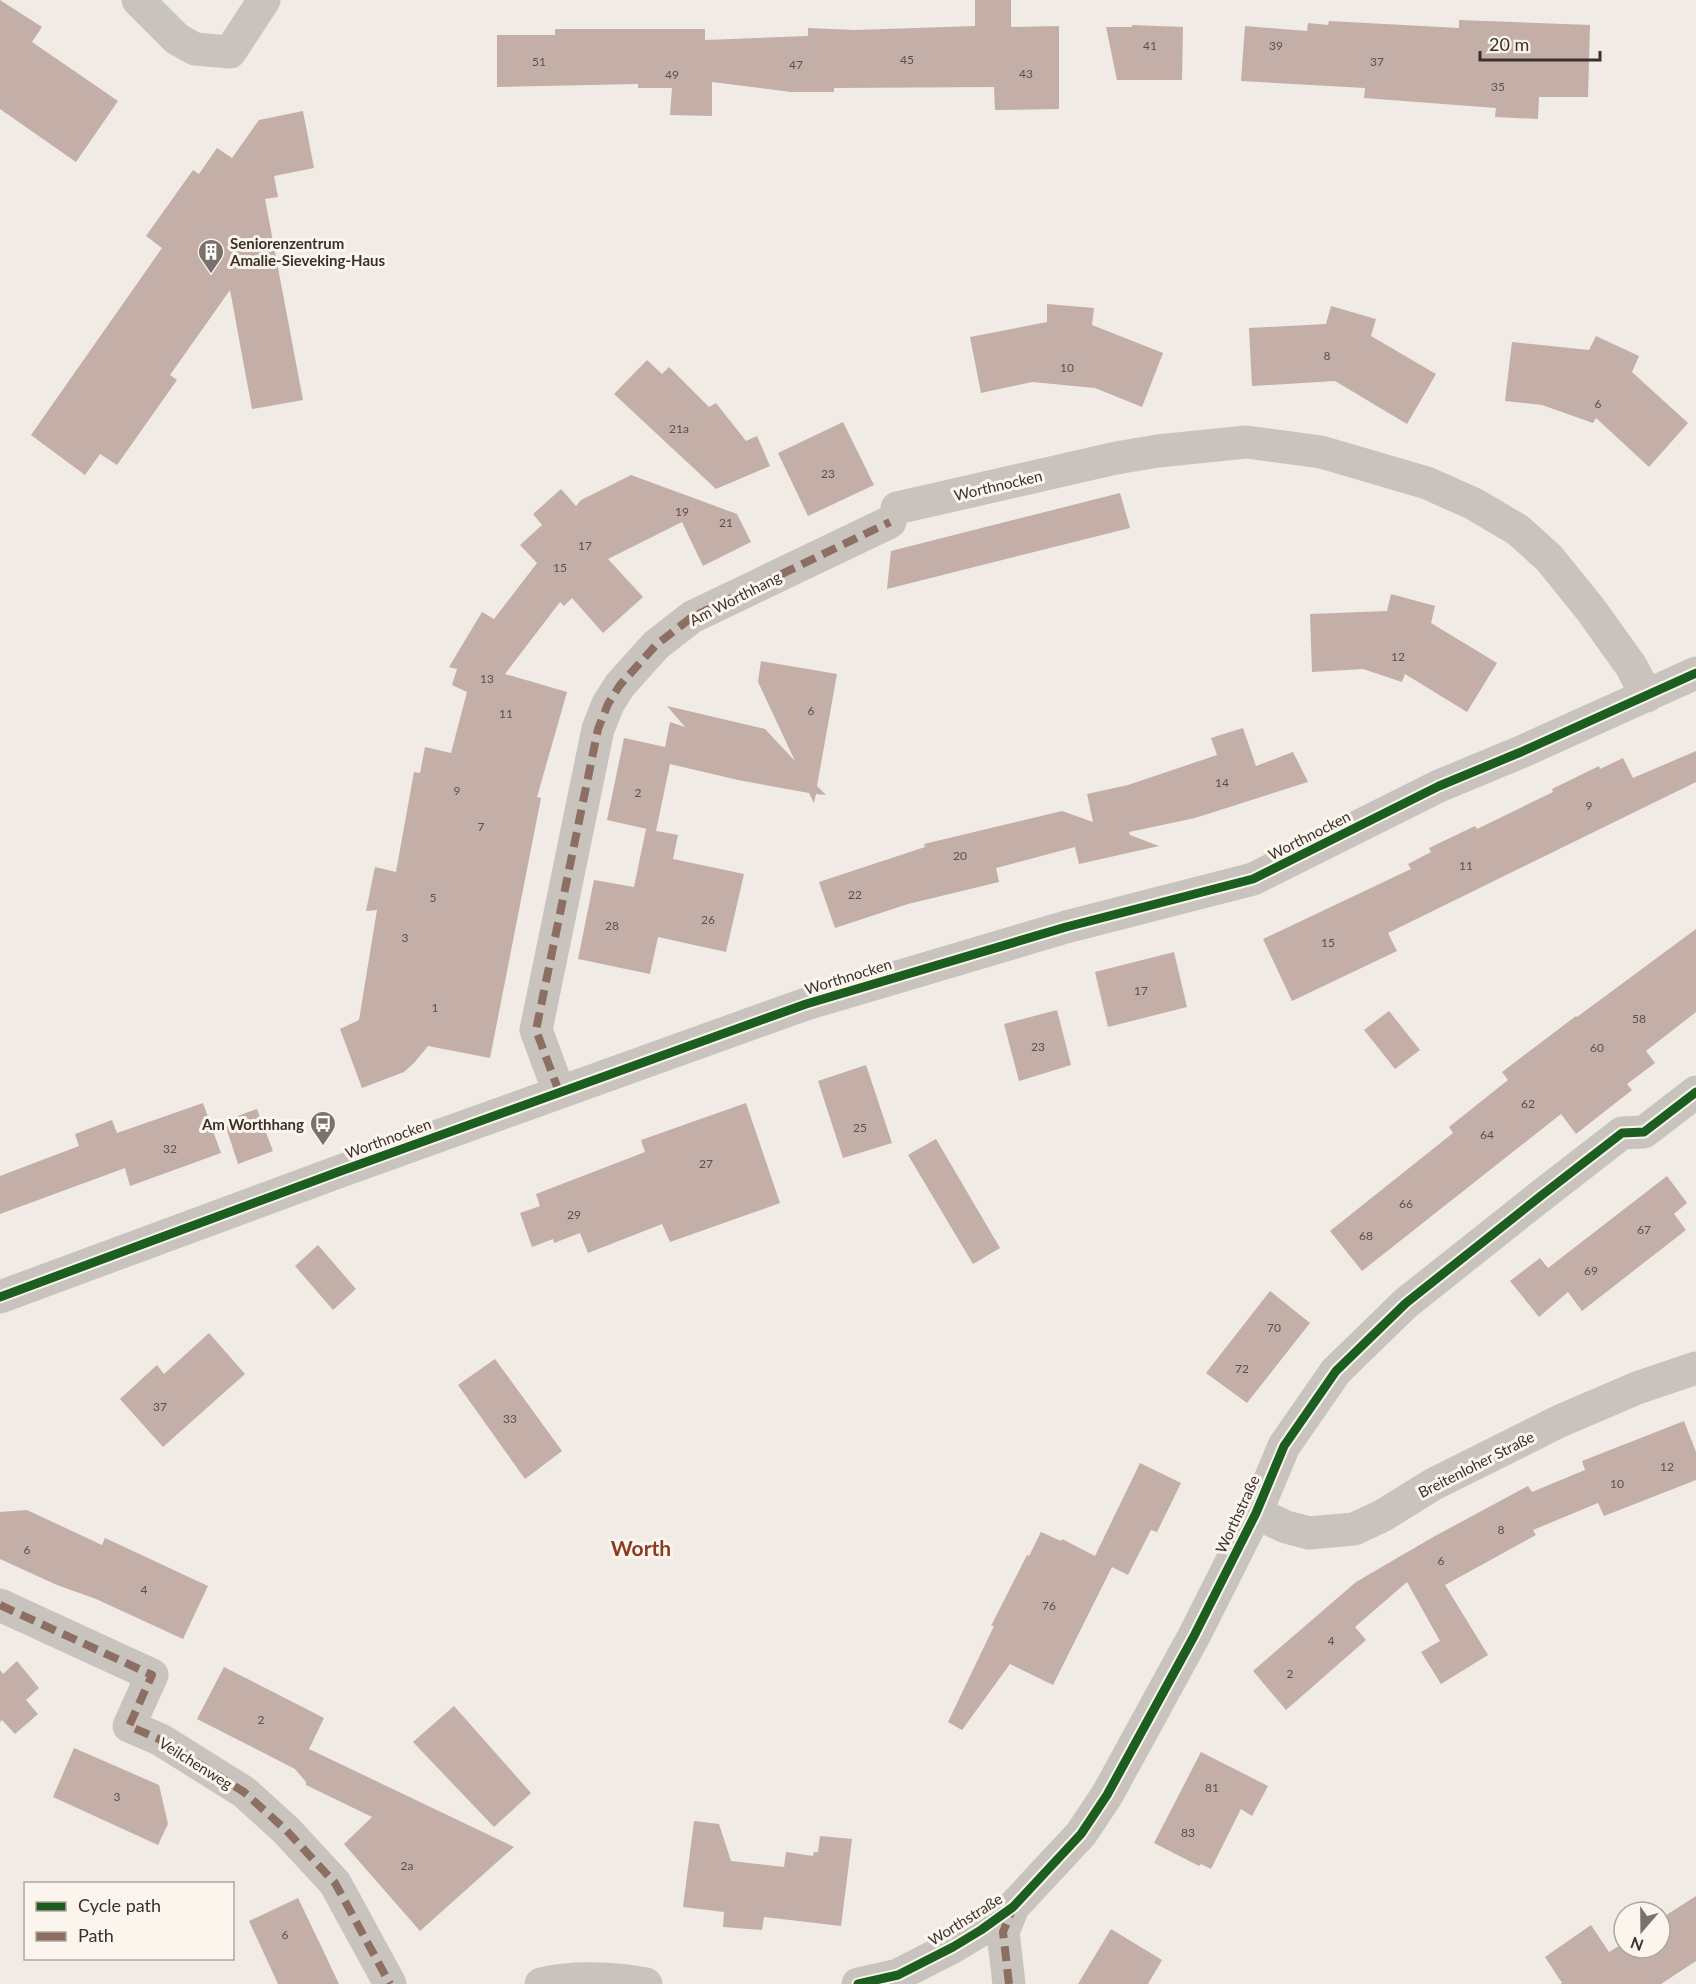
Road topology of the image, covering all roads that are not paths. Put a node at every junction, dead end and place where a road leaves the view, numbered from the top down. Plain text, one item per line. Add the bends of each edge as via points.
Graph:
1 (138, 0) edge
2 (264, 0) edge
3 (894, 515) joint
4 (1696, 673) edge
5 (1647, 696) junction
6 (559, 1092) junction
7 (1696, 1092) edge
8 (0, 1297) edge
9 (1696, 1368) edge
10 (1256, 1513) junction
11 (0, 1605) edge
12 (1013, 1907) junction
13 (390, 1984) edge
14 (541, 1984) edge
15 (646, 1984) edge
16 (858, 1984) edge
17 (1008, 1984) edge

1 - 2 street via 177,39 195,50 230,52
3 - 5 street, Worthnocken via 1083,465 1158,451 1245,442 1322,452 1427,483 1518,530 1549,558 1591,610
3 - 6 street, Am Worthhang via 692,617 656,645 608,704 598,729 536,1030
4 - 5 street, Worthnocken
5 - 6 street, Worthnocken via 1439,786 1253,879 1066,927 806,1004
6 - 8 street, Worthnocken
7 - 10 street, Worthstraße via 1644,1132 1622,1133 1406,1303 1336,1371 1284,1446
9 - 10 street, Breitenloher Straße via 1637,1388 1549,1426 1354,1529 1309,1533
10 - 12 street, Worthstraße via 1107,1795 1081,1834
11 - 13 street, Veilchenweg via 152,1675 129,1726 161,1740 244,1792 286,1830 335,1883
12 - 16 street, Worthstraße via 953,1947 898,1975
12 - 17 street, Worthstraße via 1003,1932
14 - 15 street via 557,1980 623,1980

